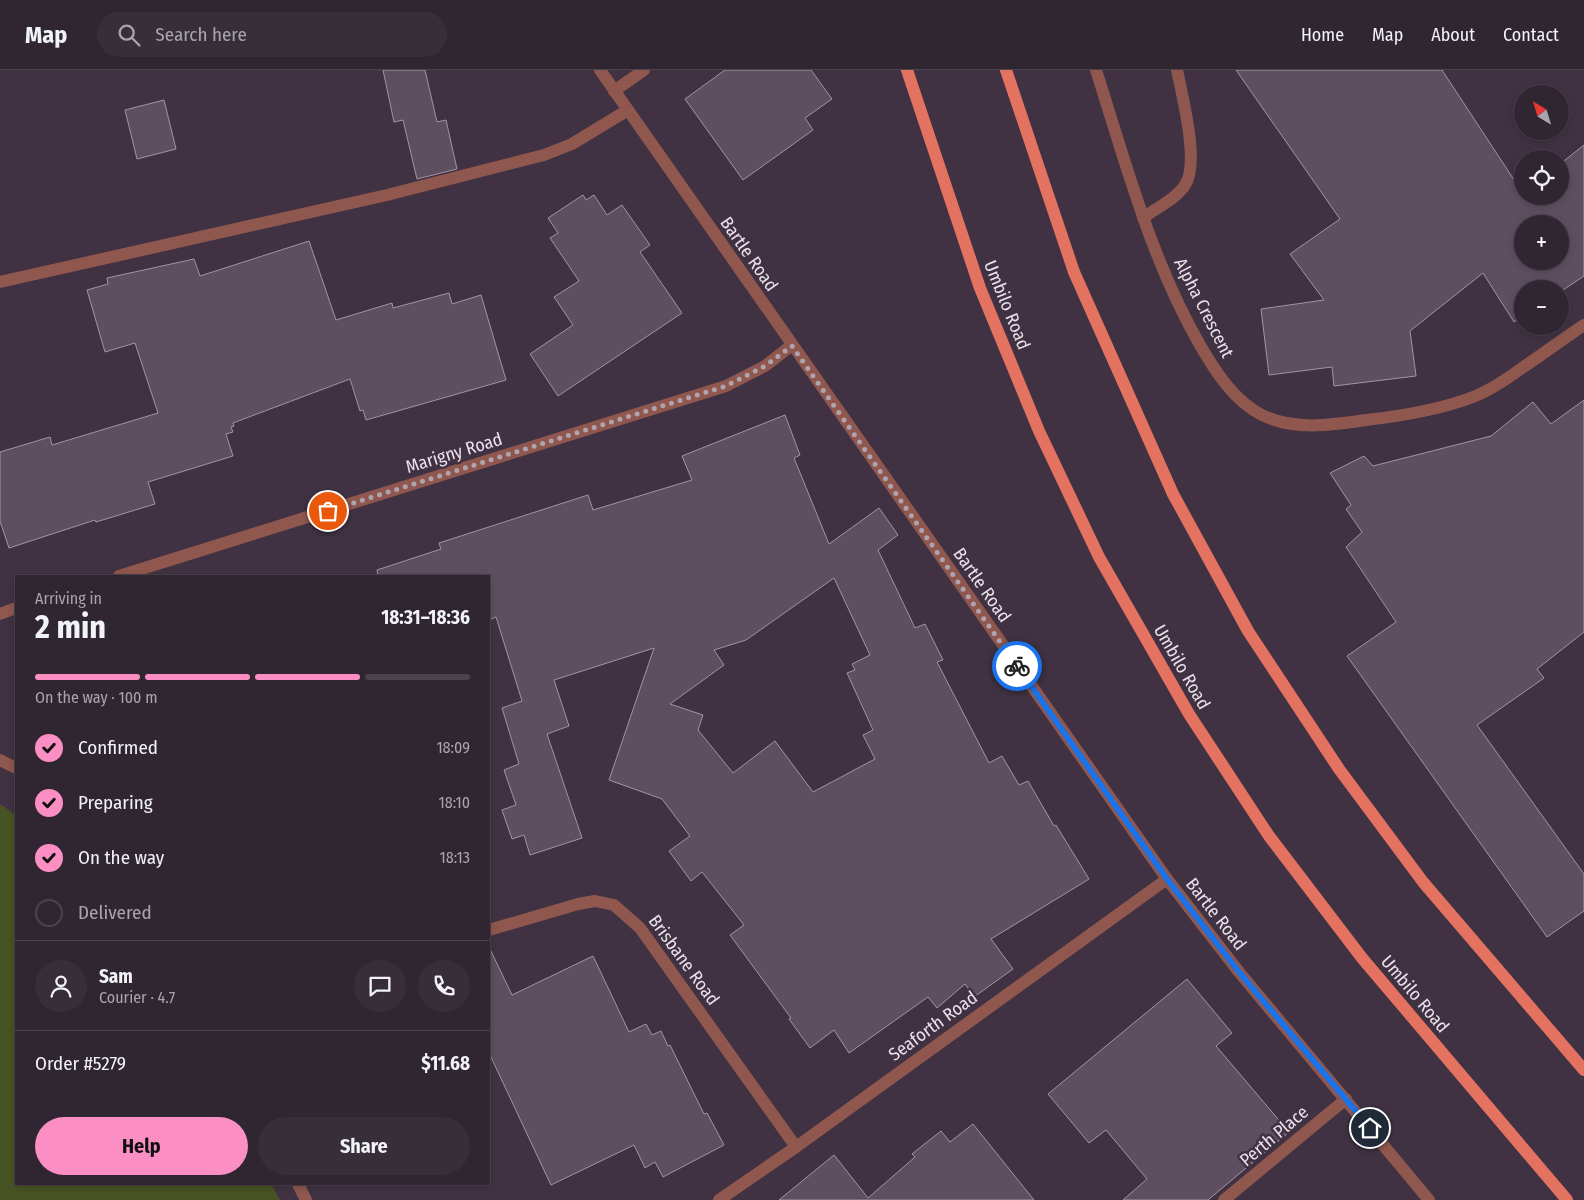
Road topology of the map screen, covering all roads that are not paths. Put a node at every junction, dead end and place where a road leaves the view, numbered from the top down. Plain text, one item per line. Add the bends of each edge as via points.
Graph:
1 (600, 70) edge
2 (644, 70) edge
3 (907, 70) edge
4 (1006, 70) edge
5 (1096, 70) edge
6 (1177, 70) edge
7 (614, 91) junction
8 (628, 110) junction
9 (1143, 218) junction
10 (0, 282) edge
11 (1584, 325) edge
12 (792, 346) junction
13 (122, 575) edge
14 (15, 608) edge
15 (0, 614) edge
16 (0, 760) edge
17 (15, 768) edge
18 (1167, 879) junction
19 (490, 930) edge
20 (1584, 1070) edge
21 (1346, 1100) junction
22 (796, 1147) junction
23 (298, 1185) edge
24 (306, 1200) edge
25 (719, 1200) edge
26 (1224, 1200) edge
27 (1429, 1200) edge
28 (1567, 1200) edge

1 - 7 street, Bartle Road
2 - 7 street
3 - 28 main road, Umbilo Road via 980,288 1039,431 1099,557 1189,714 1269,836 1362,958
4 - 20 main road via 1074,272 1173,494 1248,631 1339,768 1423,882
5 - 9 street, Alpha Crescent
6 - 9 street via 1191,148 1190,174 1183,188
7 - 8 street, Bartle Road
8 - 10 street via 572,144 544,155 387,195
8 - 12 street, Bartle Road
9 - 11 street, Alpha Crescent via 1186,322 1212,366 1254,410 1289,424 1328,425 1407,415 1474,397 1504,381
12 - 13 street, Marigny Road via 765,366 726,386
12 - 18 street, Bartle Road
14 - 15 street
16 - 17 street
18 - 21 street, Bartle Road via 1239,972
18 - 22 street, Seaforth Road
19 - 22 street, Brisbane Road via 594,900 614,905 640,928
21 - 26 street, Perth Place
21 - 27 street, Bartle Road
22 - 25 street, Seaforth Road
23 - 24 street

